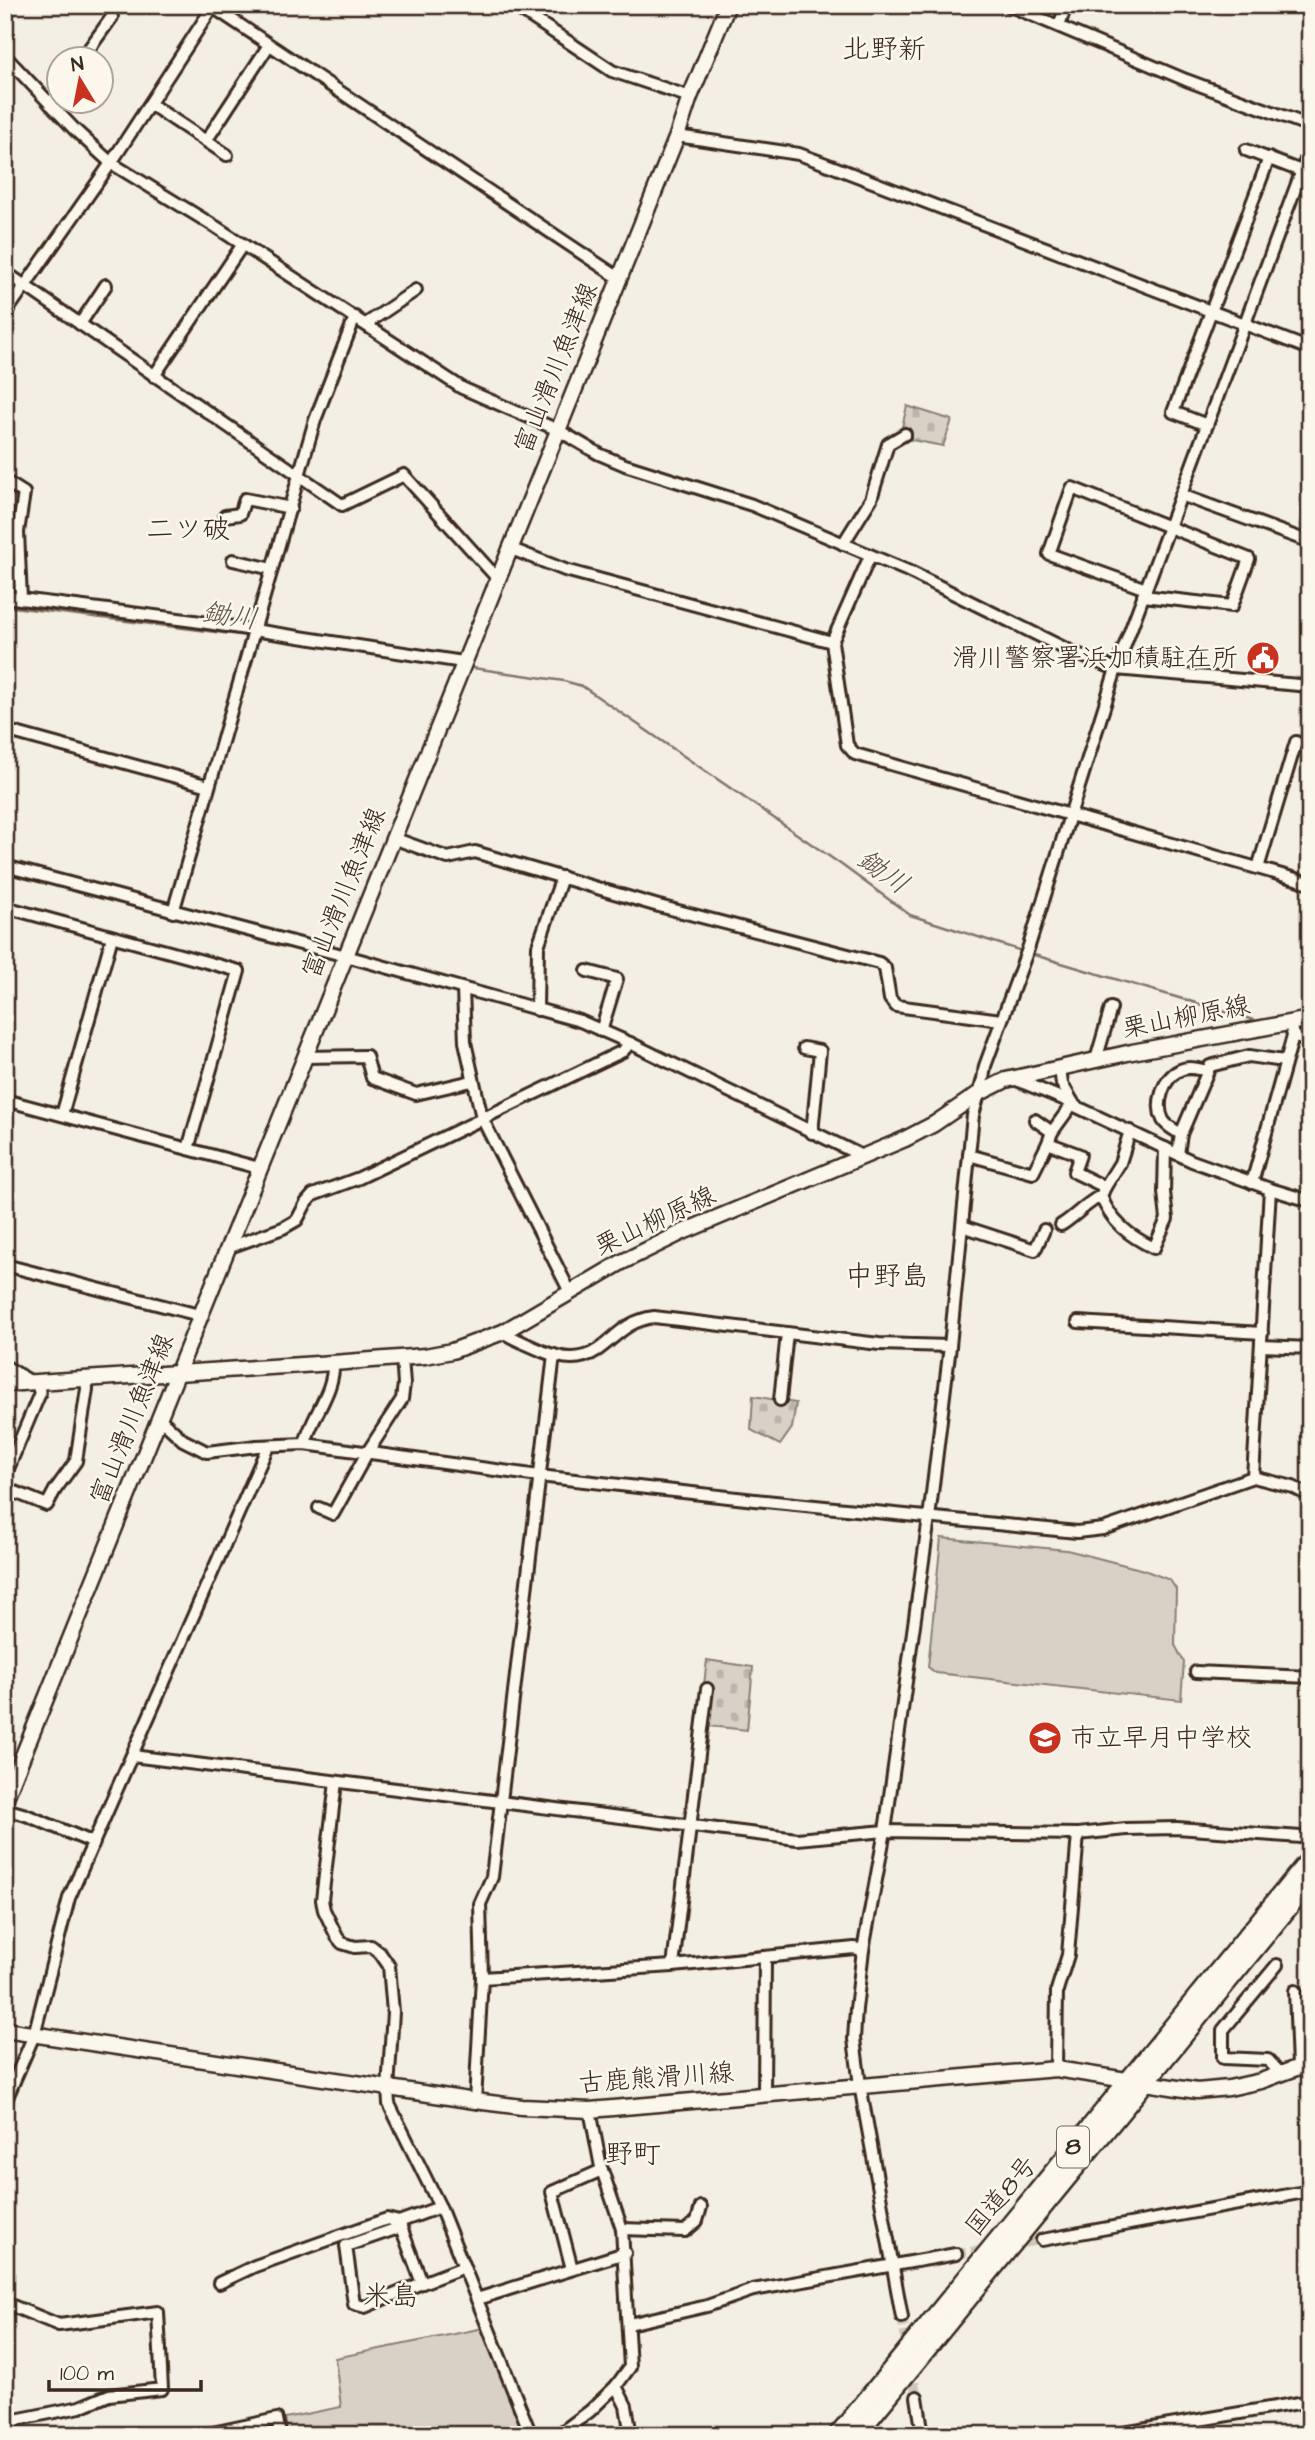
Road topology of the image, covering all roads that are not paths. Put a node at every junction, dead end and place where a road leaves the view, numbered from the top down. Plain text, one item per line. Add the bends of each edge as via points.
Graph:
1 (513, 5) edge
2 (728, 5) edge
3 (1008, 5) edge
4 (1066, 5) edge
5 (212, 6) edge
6 (112, 17) dead end
7 (1059, 26) junction
8 (269, 45) junction
9 (91, 46) edge
10 (5, 56) edge
11 (690, 97) junction
12 (46, 100) edge
13 (150, 104) junction
14 (62, 116) edge
15 (1310, 126) edge
16 (677, 136) junction
17 (206, 141) junction
18 (1310, 149) edge
19 (1246, 150) dead end
20 (227, 155) dead end
21 (1269, 158) junction
22 (111, 163) junction
23 (1301, 171) junction
24 (243, 244) junction
25 (5, 272) edge
26 (619, 278) junction
27 (25, 285) junction
28 (106, 285) dead end
29 (416, 290) dead end
30 (1210, 310) junction
31 (5, 314) edge
32 (355, 317) junction
33 (80, 324) junction
34 (366, 324) junction
35 (1244, 324) junction
36 (1310, 349) edge
37 (155, 376) junction
38 (1207, 425) junction
39 (558, 430) junction
40 (905, 434) dead end
41 (300, 478) junction
42 (5, 481) edge
43 (1181, 495) junction
44 (291, 509) junction
45 (225, 516) dead end
46 (1169, 528) junction
47 (1310, 542) edge
48 (843, 544) junction
49 (509, 548) junction
50 (870, 556) junction
51 (233, 560) dead end
52 (272, 569) junction
53 (497, 578) junction
54 (1145, 593) junction
55 (5, 597) edge
56 (21, 599) junction
57 (254, 634) junction
58 (832, 642) junction
59 (463, 662) junction
60 (1116, 669) junction
61 (1310, 686) edge
62 (5, 730) edge
63 (1304, 737) edge
64 (209, 786) junction
65 (1070, 816) junction
66 (393, 838) junction
67 (5, 866) edge
68 (1258, 868) junction
69 (562, 877) junction
70 (1310, 883) edge
71 (5, 907) edge
72 (173, 912) junction
73 (112, 937) junction
74 (346, 956) junction
75 (587, 971) dead end
76 (463, 989) junction
77 (1111, 1008) dead end
78 (537, 1010) junction
79 (1310, 1019) edge
80 (1001, 1020) junction
81 (1291, 1029) junction
82 (601, 1031) junction
83 (1310, 1042) edge
84 (630, 1043) junction
85 (804, 1048) dead end
86 (304, 1057) junction
87 (1096, 1060) junction
88 (1284, 1061) junction
89 (1060, 1068) junction
90 (1208, 1071) junction
91 (1012, 1078) junction
92 (472, 1081) junction
93 (978, 1094) junction
94 (5, 1100) edge
95 (1073, 1103) junction
96 (62, 1115) junction
97 (482, 1118) junction
98 (1035, 1120) dead end
99 (1130, 1131) junction
100 (812, 1133) junction
101 (1181, 1134) junction
102 (1050, 1138) junction
103 (1166, 1148) junction
104 (188, 1149) junction
105 (1178, 1154) junction
106 (969, 1155) junction
107 (864, 1157) junction
108 (259, 1168) junction
109 (1252, 1183) junction
110 (1270, 1189) junction
111 (1103, 1192) junction
112 (1310, 1201) edge
113 (1061, 1225) dead end
114 (962, 1226) junction
115 (1044, 1230) dead end
116 (227, 1248) junction
117 (5, 1265) edge
118 (570, 1292) junction
119 (200, 1315) junction
120 (1078, 1322) dead end
121 (503, 1332) junction
122 (787, 1333) junction
123 (1262, 1333) junction
124 (950, 1346) junction
125 (1261, 1346) junction
126 (1310, 1348) edge
127 (554, 1355) junction
128 (402, 1358) junction
129 (334, 1363) junction
130 (5, 1366) edge
131 (176, 1374) junction
132 (86, 1378) junction
133 (33, 1381) junction
134 (5, 1384) edge
135 (780, 1400) dead end
136 (159, 1418) junction
137 (305, 1444) junction
138 (268, 1446) junction
139 (366, 1453) junction
140 (5, 1476) edge
141 (539, 1476) junction
142 (1253, 1476) junction
143 (5, 1488) edge
144 (1310, 1496) edge
145 (319, 1508) dead end
146 (929, 1518) junction
147 (1196, 1672) dead end
148 (1310, 1677) edge
149 (707, 1689) dead end
150 (132, 1756) junction
151 (336, 1782) junction
152 (5, 1800) edge
153 (502, 1803) junction
154 (5, 1809) edge
155 (692, 1827) junction
156 (885, 1830) junction
157 (1078, 1834) junction
158 (1301, 1837) dead end
159 (94, 1843) junction
160 (1310, 1858) edge
161 (1310, 1882) edge
162 (863, 1950) junction
163 (765, 1956) junction
164 (1277, 1965) dead end
165 (673, 1966) junction
166 (482, 1978) junction
167 (1295, 1991) dead end
168 (5, 2030) edge
169 (34, 2035) junction
170 (1304, 2064) edge
171 (1056, 2069) junction
172 (1280, 2073) junction
173 (1128, 2082) junction
174 (860, 2085) junction
175 (1145, 2085) junction
176 (388, 2089) junction
177 (764, 2094) junction
178 (475, 2101) junction
179 (5, 2102) edge
180 (590, 2110) junction
181 (602, 2170) junction
182 (1310, 2191) edge
183 (440, 2207) junction
184 (701, 2207) dead end
185 (400, 2224) junction
186 (622, 2229) junction
187 (1042, 2240) tunnel mouth
188 (625, 2253) junction
189 (956, 2254) tunnel mouth
190 (464, 2267) junction
191 (891, 2267) junction
192 (572, 2269) junction
193 (219, 2283) dead end
194 (422, 2283) junction
195 (477, 2299) junction
196 (5, 2304) edge
197 (902, 2317) tunnel mouth
198 (629, 2324) junction
199 (616, 2386) junction
200 (916, 2397) tunnel mouth
201 (1310, 2402) edge
202 (5, 2422) edge
203 (203, 2435) edge
204 (280, 2435) edge
205 (531, 2435) edge
206 (558, 2435) edge
207 (631, 2435) edge
208 (837, 2435) edge
209 (857, 2435) edge
210 (923, 2435) edge
211 (1112, 2435) edge

1 - 11 street via 612,71
2 - 11 main road, 富山滑川魚津線
3 - 7 street
4 - 7 street
5 - 8 street
5 - 13 street
6 - 9 street
7 - 15 street
8 - 17 street
8 - 26 street
10 - 12 street
11 - 16 main road, 富山滑川魚津線
13 - 17 street
13 - 22 street
14 - 22 street
16 - 26 main road, 富山滑川魚津線
16 - 30 street via 818,161
17 - 20 street
18 - 23 street
19 - 21 street
21 - 23 street
21 - 30 street
22 - 24 street
22 - 27 street
23 - 35 street
24 - 32 street
24 - 37 street
25 - 27 street
26 - 39 main road, 富山滑川魚津線
27 - 31 street
27 - 33 street
28 - 33 street
29 - 34 street
30 - 35 street
30 - 38 street via 1173,412
32 - 34 street
32 - 41 street via 315,420
33 - 37 street
34 - 39 street via 462,388
35 - 36 street
35 - 38 street
37 - 41 street
38 - 43 street
39 - 48 street via 625,465 752,505
39 - 49 main road, 富山滑川魚津線
40 - 48 street via 888,444 871,499
41 - 44 street
41 - 53 street via 342,505 404,475
42 - 56 street via 23,493
43 - 46 street
43 - 47 street
44 - 45 street via 245,499 240,514
44 - 52 street
46 - 54 street
46 - 54 street via 1250,559 1232,606
46 - 54 street via 1072,488 1049,554
48 - 50 street
49 - 53 main road, 富山滑川魚津線
49 - 58 street via 565,570
50 - 58 street
50 - 60 street
51 - 52 street
52 - 57 street
53 - 59 main road, 富山滑川魚津線
54 - 60 street
55 - 56 street
56 - 57 street
57 - 59 street
57 - 64 street
58 - 65 street via 847,745 855,754
59 - 66 main road, 富山滑川魚津線
60 - 61 street
60 - 65 street
62 - 64 street
63 - 68 street
64 - 72 street
65 - 68 street
65 - 80 street
66 - 69 street via 448,858 475,852
66 - 74 main road, 富山滑川魚津線
67 - 72 street
68 - 70 street
69 - 78 street via 538,946
69 - 80 street via 879,963 885,968 895,1006
71 - 73 street
72 - 74 street
73 - 96 street
73 - 104 street via 239,971
74 - 76 street
74 - 86 main road, 富山滑川魚津線
75 - 82 street via 617,979
76 - 78 street
76 - 92 street via 464,1042
77 - 87 street
78 - 82 street
79 - 81 main road, 栗山柳原線
80 - 93 street
81 - 83 street
81 - 87 main road, 栗山柳原線
81 - 88 street
82 - 84 street
84 - 97 street via 623,1051
84 - 100 street
85 - 100 street via 820,1051
86 - 92 street via 366,1056 372,1078 416,1094
86 - 108 main road, 富山滑川魚津線
87 - 89 main road, 栗山柳原線
88 - 90 street via 1249,1056 1210,1066
88 - 109 street
89 - 91 main road, 栗山柳原線
89 - 95 street via 1062,1084
90 - 101 street
90 - 101 street via 1181,1070 1161,1094 1163,1119
91 - 93 main road, 栗山柳原線
91 - 95 street
92 - 97 street
93 - 106 street
93 - 107 main road, 栗山柳原線 via 934,1124
94 - 96 street
95 - 99 street
95 - 102 street
96 - 104 street
97 - 116 street via 359,1178 313,1195 297,1220
97 - 118 street
98 - 102 street
99 - 103 street
99 - 111 street via 1120,1163
100 - 107 street
101 - 105 street
102 - 106 street via 1033,1173
102 - 111 street via 1080,1155 1074,1172
103 - 105 street
103 - 111 street via 1167,1219 1154,1248 1115,1222 1106,1209
104 - 108 street
105 - 109 street
106 - 114 street
107 - 118 main road, 栗山柳原線 via 683,1232
108 - 116 main road, 富山滑川魚津線
109 - 110 street
110 - 112 street
110 - 123 street
111 - 113 street
114 - 115 street via 1035,1250
114 - 124 street
116 - 119 main road, 富山滑川魚津線
117 - 119 street
118 - 121 main road, 栗山柳原線
119 - 131 main road, 富山滑川魚津線
120 - 123 street
121 - 127 street
121 - 128 main road, 栗山柳原線 via 453,1351
122 - 124 street via 879,1344
122 - 127 street via 641,1318 585,1357 572,1360
122 - 135 street
123 - 125 street
124 - 146 street
125 - 126 street
125 - 142 street
127 - 141 street
128 - 129 main road, 栗山柳原線
128 - 139 street via 402,1399
129 - 131 main road, 栗山柳原線
129 - 137 street via 334,1375
130 - 133 street
131 - 132 main road, 栗山柳原線
131 - 136 main road, 富山滑川魚津線
132 - 133 main road, 栗山柳原線
132 - 143 street via 76,1461 47,1505
133 - 134 main road, 栗山柳原線
133 - 140 street via 40,1393
136 - 138 street via 183,1440 207,1452
136 - 152 main road, 富山滑川魚津線
137 - 138 street
137 - 139 street
138 - 150 street
139 - 141 street
139 - 145 street via 333,1514
141 - 146 street
141 - 153 street
142 - 144 street
142 - 146 street via 1103,1529 1077,1532
146 - 156 street
147 - 148 street
149 - 155 street
150 - 151 street
150 - 159 street
151 - 153 street
151 - 176 street via 322,1900 342,1943 371,1946 389,1965 393,2012
153 - 155 street
153 - 166 street via 492,1877 480,1904
154 - 159 street
155 - 156 street via 797,1839
155 - 165 street
156 - 157 street
156 - 162 street
157 - 158 street via 1177,1828
157 - 171 street via 1068,1955 1057,1990
159 - 169 street via 69,1898
160 - 173 highway, 国道8号 / 8
161 - 175 highway, 国道8号 / 8
162 - 163 street
162 - 174 street via 855,2039
163 - 165 street
163 - 177 street
164 - 172 street via 1223,2030 1223,2058 1268,2060
165 - 166 street
166 - 178 street
167 - 170 street
168 - 169 main road, 古鹿熊滑川線
169 - 176 main road, 古鹿熊滑川線
169 - 179 street
170 - 172 main road, 古鹿熊滑川線
171 - 173 main road, 古鹿熊滑川線
171 - 174 main road, 古鹿熊滑川線
172 - 175 main road, 古鹿熊滑川線 via 1262,2081 1197,2091
173 - 175 main road, 古鹿熊滑川線
173 - 208 highway, 国道8号 / 8
174 - 177 main road, 古鹿熊滑川線
174 - 191 street
175 - 209 highway, 国道8号 / 8
176 - 178 main road, 古鹿熊滑川線
176 - 183 street via 389,2104
177 - 180 main road, 古鹿熊滑川線
178 - 180 main road, 古鹿熊滑川線
180 - 181 street
181 - 186 street
181 - 192 street via 552,2192
182 - 187 street
183 - 185 street
183 - 190 street
184 - 186 street via 698,2221 685,2231
185 - 193 street via 387,2220
185 - 194 street
185 - 194 street via 346,2246 354,2304 365,2307
186 - 188 street
188 - 192 street
188 - 198 street
189 - 191 street
190 - 194 street
190 - 195 street
191 - 197 street
191 - 198 street via 753,2290
192 - 195 street
195 - 205 street
196 - 202 street via 59,2325 158,2312 162,2389 109,2395 80,2407
198 - 199 street via 630,2367
199 - 206 street
199 - 207 street
200 - 210 street
201 - 211 street
203 - 204 street via 277,2419

